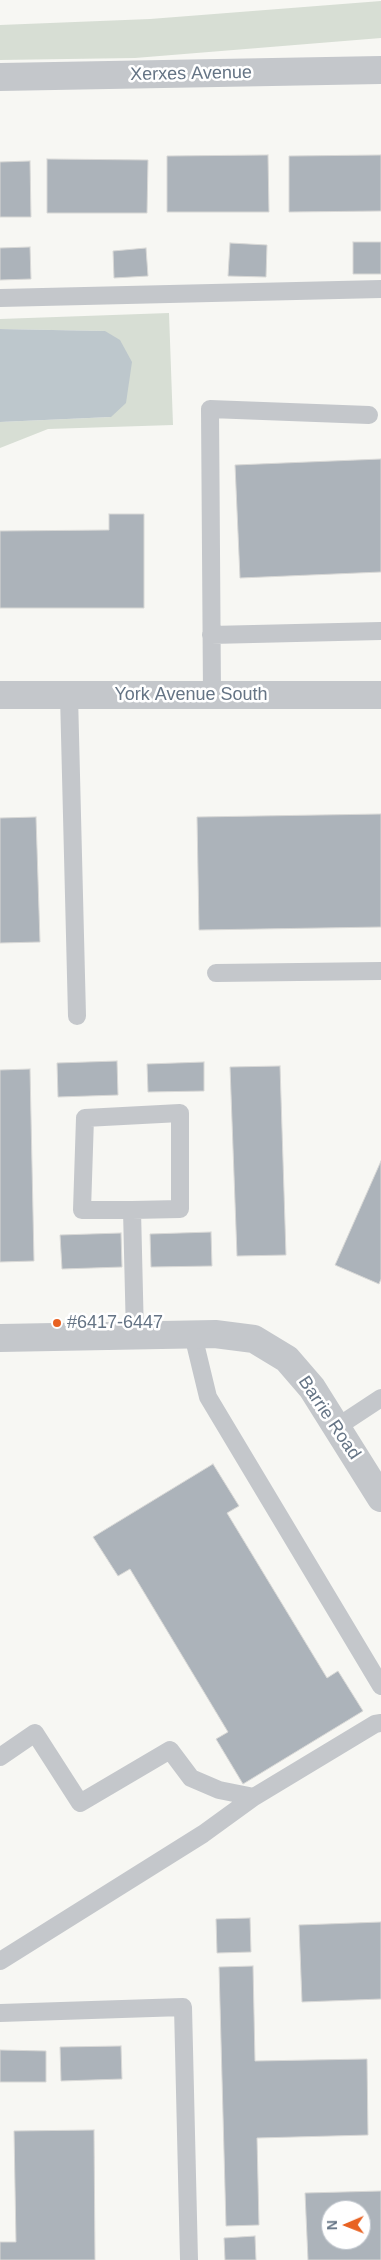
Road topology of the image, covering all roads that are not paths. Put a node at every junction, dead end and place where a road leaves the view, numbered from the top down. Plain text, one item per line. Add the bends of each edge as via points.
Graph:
1 (381, 70) edge
2 (0, 77) edge
3 (381, 289) edge
4 (0, 298) edge
5 (370, 415) dead end
6 (381, 631) edge
7 (211, 635) junction
8 (0, 695) edge
9 (69, 695) junction
10 (212, 695) junction
11 (381, 695) edge
12 (381, 971) edge
13 (216, 972) dead end
14 (77, 1016) dead end
15 (132, 1210) junction
16 (193, 1335) junction
17 (135, 1336) junction
18 (0, 1338) edge
19 (381, 1398) edge
20 (337, 1427) junction
21 (381, 1498) edge
22 (381, 1686) edge
23 (381, 1723) edge
24 (0, 1757) edge
25 (254, 1797) junction
26 (0, 1961) edge
27 (0, 2013) edge
28 (189, 2260) edge

1 - 2 street, Xerxes Avenue
3 - 4 lane
5 - 7 lane via 210,410
6 - 7 lane
7 - 10 lane
8 - 9 street, York Avenue South
9 - 10 street, York Avenue South
9 - 14 lane
10 - 11 street, York Avenue South
12 - 13 lane
15 - 15 lane via 82,1210 85,1118 180,1113 180,1208
15 - 17 lane
16 - 17 street, Barrie Road
16 - 20 street, Barrie Road via 254,1339 287,1359 312,1388
16 - 22 lane via 208,1396
17 - 18 street, Barrie Road
19 - 20 lane
20 - 21 street, Barrie Road
23 - 25 lane
24 - 25 lane via 34,1733 80,1803 170,1750 192,1778 218,1790
25 - 26 lane via 203,1834
27 - 28 lane via 183,2008

